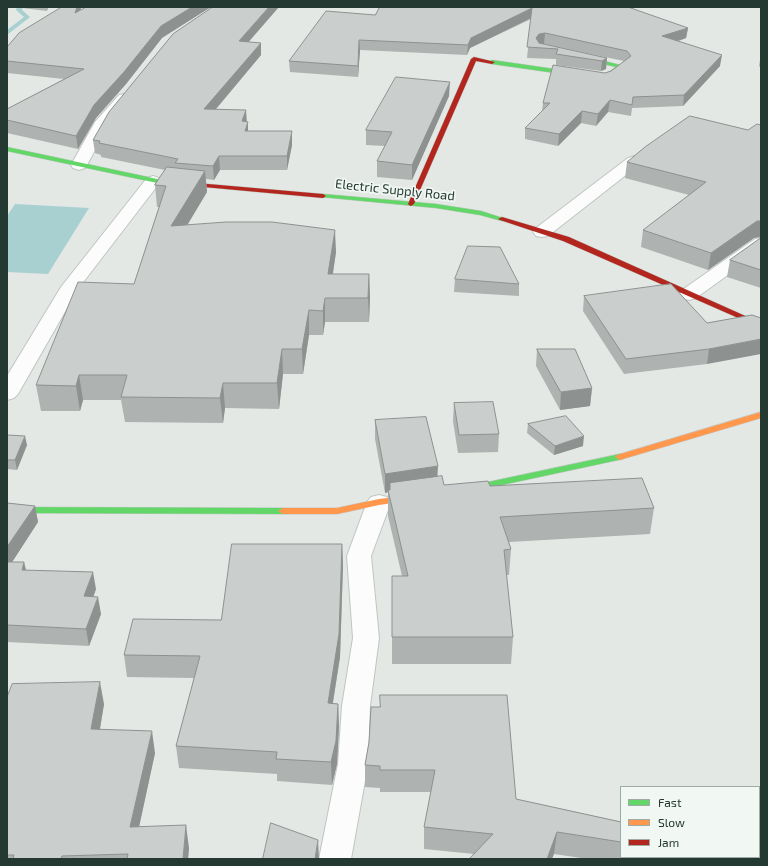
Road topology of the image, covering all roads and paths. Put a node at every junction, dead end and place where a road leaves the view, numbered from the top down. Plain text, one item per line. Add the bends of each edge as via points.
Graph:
1 (567, 54) edge
2 (132, 88) edge
3 (7, 149) edge
4 (634, 160) edge
5 (79, 165) junction
6 (153, 181) junction
7 (411, 204) junction
8 (542, 232) junction
9 (761, 243) edge
10 (689, 294) junction
11 (761, 326) edge
12 (7, 394) edge
13 (761, 415) edge
14 (449, 492) edge
15 (426, 496) edge
16 (379, 502) junction
17 (7, 510) edge
18 (335, 859) edge

1 - 7 street via 620,66 604,78 474,59
2 - 5 street via 102,122
3 - 5 street, Electric Supply Road
4 - 8 street
5 - 6 street, Electric Supply Road
6 - 7 street, Electric Supply Road
6 - 12 street via 70,287
7 - 8 street, Electric Supply Road via 485,214
8 - 10 street, Electric Supply Road via 566,239
9 - 10 street
10 - 11 street, Electric Supply Road
13 - 14 street via 625,456
15 - 16 street
16 - 17 street via 337,511
16 - 18 street via 359,556 366,638 356,706 353,764

